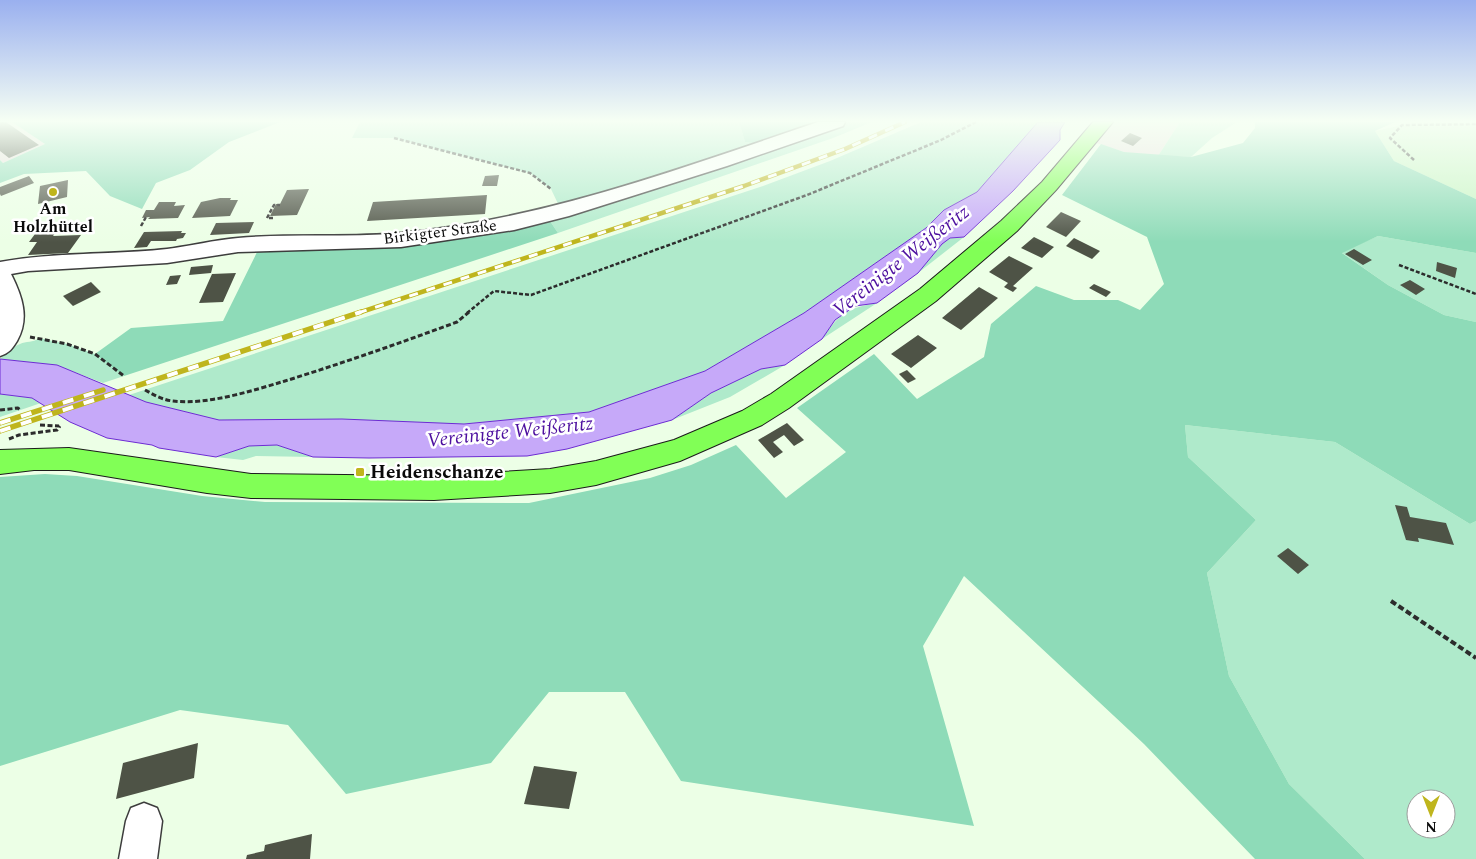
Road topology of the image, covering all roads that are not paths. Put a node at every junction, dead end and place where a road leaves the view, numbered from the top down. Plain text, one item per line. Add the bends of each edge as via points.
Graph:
1 (720, 162) edge
2 (1069, 162) edge
3 (0, 269) edge
4 (0, 275) edge
5 (4, 342) edge
6 (0, 462) edge
7 (144, 821) dead end
8 (138, 859) edge

1 - 3 street, Birkigter Straße via 514,223 401,240 238,245 167,256 28,264
2 - 6 main road via 1010,226 928,295 780,401 752,418 680,450 596,473 550,481 434,488 251,486 69,459
4 - 5 street via 11,298 13,312
7 - 8 street

